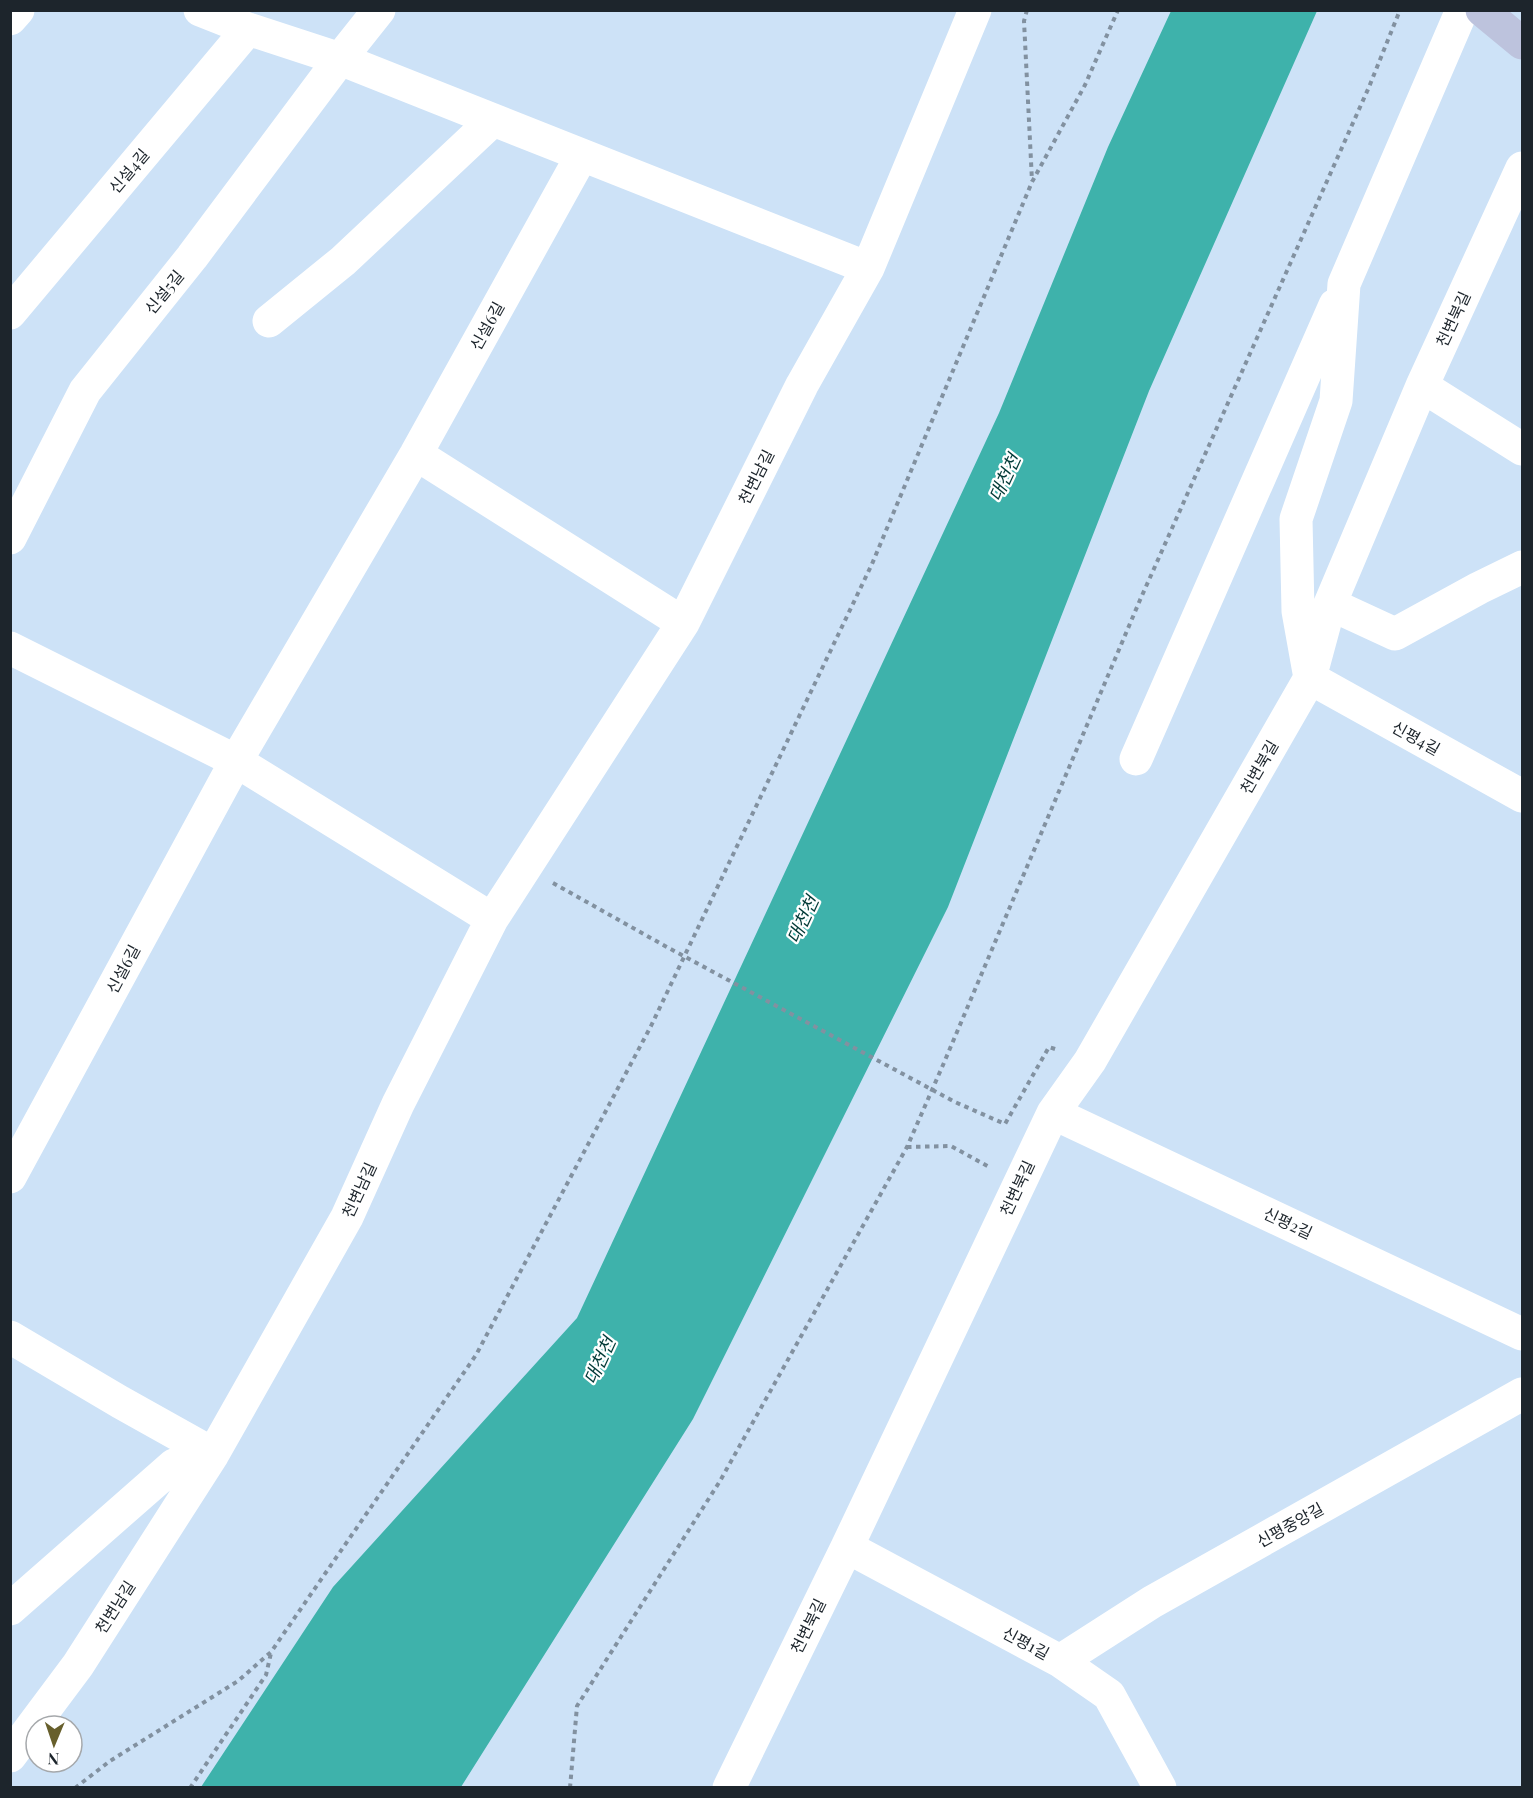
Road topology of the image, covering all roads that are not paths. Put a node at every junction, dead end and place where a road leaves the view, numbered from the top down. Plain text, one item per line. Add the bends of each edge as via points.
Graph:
1 (18, 10) edge
2 (200, 10) edge
3 (379, 10) edge
4 (975, 10) edge
5 (1462, 10) edge
6 (1482, 10) edge
7 (10, 19) edge
8 (248, 29) junction
9 (1522, 43) edge
10 (340, 59) junction
11 (493, 120) junction
12 (582, 155) junction
13 (1522, 168) edge
14 (868, 268) junction
15 (1344, 284) junction
16 (10, 313) edge
17 (269, 321) dead end
18 (1422, 386) junction
19 (1522, 449) edge
20 (416, 454) junction
21 (10, 538) edge
22 (1522, 567) edge
23 (1330, 604) junction
24 (683, 623) junction
25 (10, 648) edge
26 (1310, 678) junction
27 (1137, 759) dead end
28 (236, 761) junction
29 (1522, 796) edge
30 (492, 919) junction
31 (1053, 1113) junction
32 (10, 1177) edge
33 (1522, 1334) edge
34 (10, 1336) edge
35 (1522, 1394) edge
36 (213, 1454) junction
37 (847, 1547) junction
38 (10, 1610) edge
39 (1060, 1661) junction
40 (10, 1755) edge
41 (729, 1788) edge
42 (1160, 1788) edge

1 - 7 street
2 - 8 street
3 - 10 street, 신설5길
4 - 14 street, 천변남길
5 - 15 street
6 - 9 main road
8 - 10 street
8 - 16 street, 신설4길
10 - 11 street
10 - 21 street, 신설5길 via 192,257 85,391
11 - 12 street
11 - 17 street via 343,261
12 - 14 street
12 - 20 street, 신설6길
13 - 18 street, 천변북길
14 - 24 street, 천변남길 via 802,385
15 - 26 street via 1336,401 1296,519 1298,610
15 - 27 street
18 - 19 street
18 - 23 street, 천변북길
20 - 24 street
20 - 28 street, 신설6길
22 - 23 street via 1395,634
23 - 26 street, 천변북길
24 - 30 street, 천변남길
25 - 28 street
26 - 29 street, 신평4길
26 - 31 street, 천변북길 via 1090,1061
28 - 30 street
28 - 32 street, 신설6길
30 - 36 street, 천변남길 via 398,1104 347,1217
31 - 33 street, 신평2길
31 - 37 street, 천변북길
34 - 36 street
35 - 39 street, 신평중앙길 via 1152,1602
36 - 38 street via 174,1465
36 - 40 street, 천변남길 via 78,1665
37 - 39 street, 신평1길
37 - 41 street, 천변북길
39 - 42 street, 신평1길 via 1108,1695

